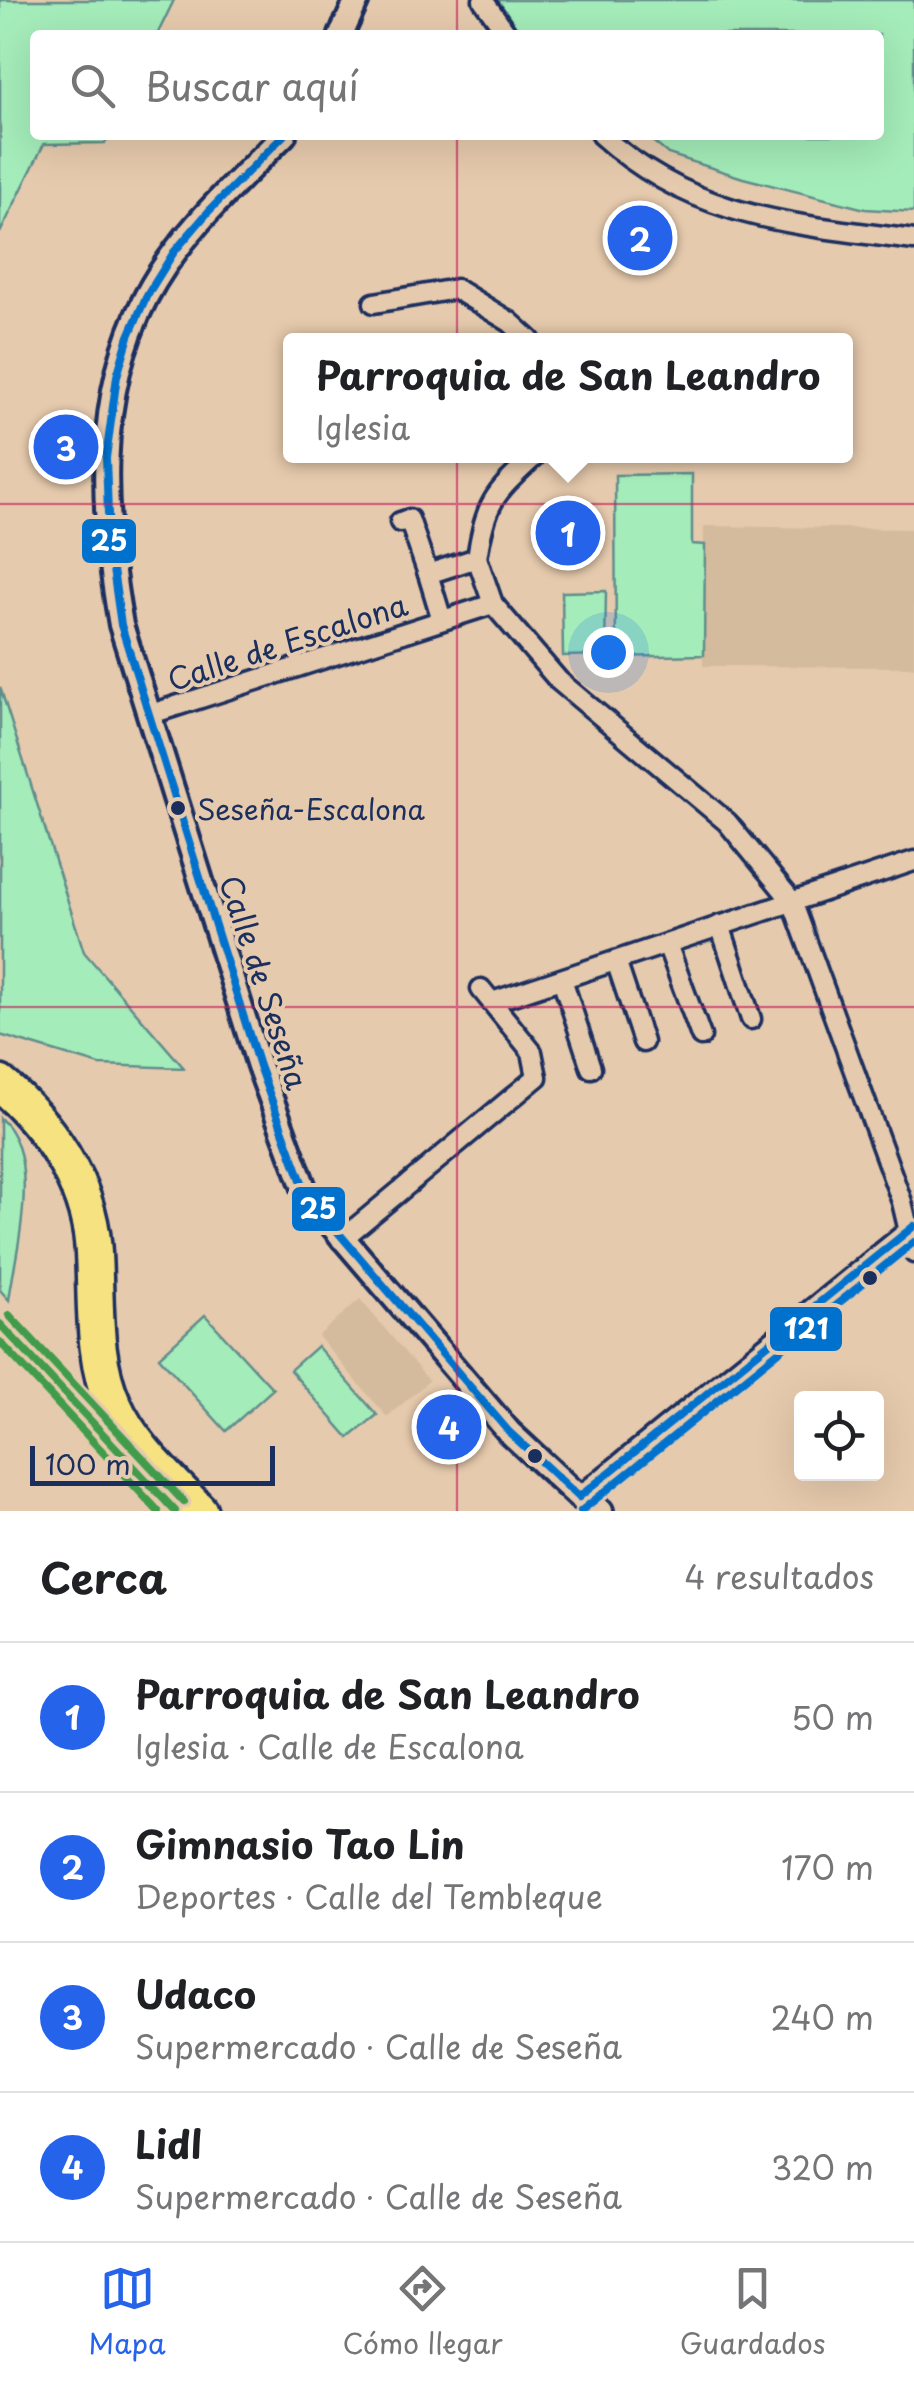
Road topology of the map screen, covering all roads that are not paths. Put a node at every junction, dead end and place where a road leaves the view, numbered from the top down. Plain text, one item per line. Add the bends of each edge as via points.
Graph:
1 (358, 0) edge
2 (483, 0) edge
3 (343, 30) edge
4 (504, 30) edge
5 (279, 140) edge
6 (607, 140) edge
7 (914, 240) edge
8 (374, 303) dead end
9 (522, 333) edge
10 (527, 463) edge
11 (400, 522) dead end
12 (477, 558) junction
13 (428, 574) junction
14 (493, 604) junction
15 (442, 620) junction
16 (148, 715) junction
17 (914, 861) edge
18 (792, 901) junction
19 (720, 926) junction
20 (667, 944) junction
21 (616, 961) junction
22 (562, 979) junction
23 (751, 1019) dead end
24 (701, 1036) dead end
25 (643, 1042) dead end
26 (590, 1068) dead end
27 (0, 1084) edge
28 (0, 1113) edge
29 (911, 1228) edge
30 (341, 1240) junction
31 (914, 1253) edge
32 (570, 1504) edge
33 (180, 1511) edge
34 (199, 1511) edge
35 (600, 1511) edge

1 - 3 street
2 - 4 street
5 - 16 street, Calle de Seseña via 178,248 147,296 115,382 106,473 111,550 122,626
6 - 7 street via 694,198 781,223
8 - 9 street via 456,288
10 - 12 street via 496,491
11 - 13 street, Calle de Escalona via 410,519
12 - 13 street, Calle de Escalona
12 - 14 street
13 - 15 street, Calle de Escalona
14 - 15 street, Calle de Escalona
14 - 18 street via 559,681 726,822
15 - 16 street, Calle de Escalona
16 - 30 street, Calle de Seseña via 285,1142 307,1196
17 - 18 street
18 - 19 street
18 - 29 street
19 - 20 street
19 - 23 street
20 - 21 street
20 - 24 street
21 - 22 street
21 - 25 street
22 - 26 street
22 - 30 street via 487,995 532,1052 538,1077
27 - 34 highway via 46,1130 88,1216 100,1356 112,1404 136,1444
28 - 33 highway via 21,1132 62,1204 82,1360 98,1411 119,1446
29 - 31 street
29 - 32 street
30 - 32 street, Calle de Seseña
32 - 35 street, Calle de Seseña

